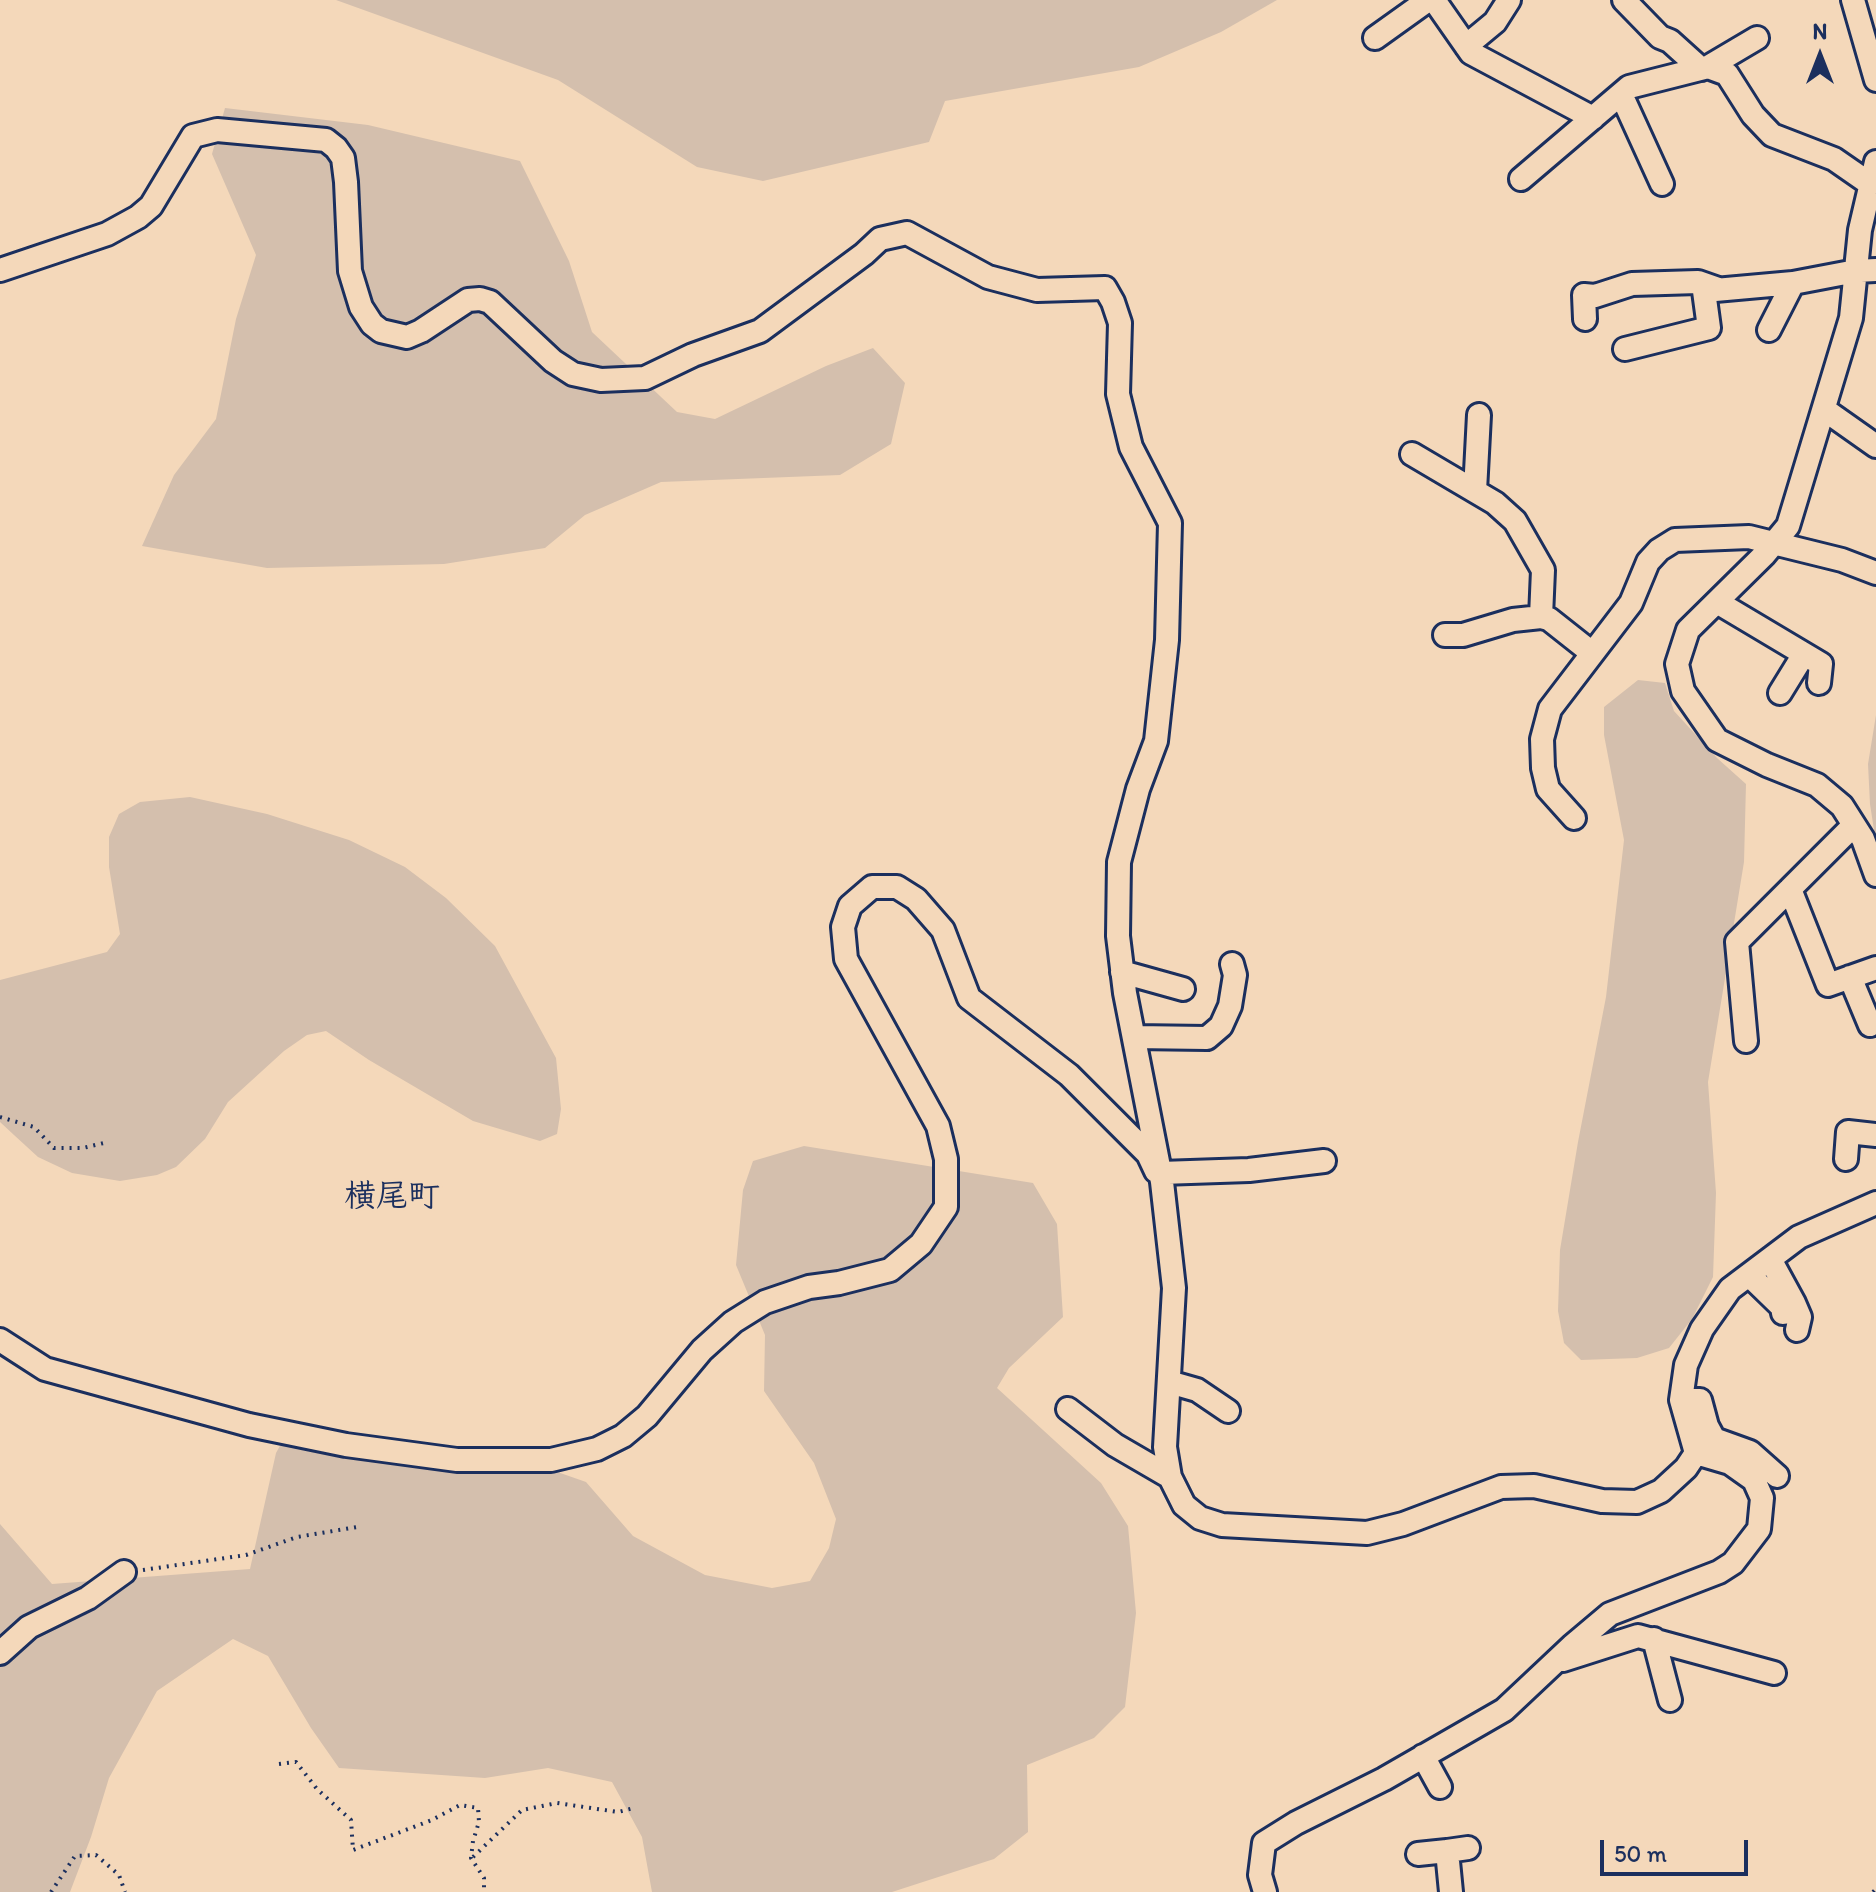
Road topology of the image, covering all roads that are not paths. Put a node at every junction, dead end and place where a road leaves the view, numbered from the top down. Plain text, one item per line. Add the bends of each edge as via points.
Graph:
1 (1431, 0) edge
2 (1509, 0) edge
3 (1624, 0) edge
4 (1853, 0) edge
5 (1375, 38) dead end
6 (1757, 38) dead end
7 (1466, 46) junction
8 (1704, 68) junction
9 (1876, 80) edge
10 (1621, 94) junction
11 (1593, 118) junction
12 (1876, 162) edge
13 (1521, 179) dead end
14 (1662, 184) dead end
15 (1870, 184) junction
16 (0, 270) edge
17 (1866, 271) edge
18 (1793, 283) junction
19 (1719, 290) junction
20 (1585, 319) dead end
21 (1769, 330) dead end
22 (1625, 349) dead end
23 (1825, 410) junction
24 (1479, 415) dead end
25 (1876, 446) edge
26 (1412, 454) dead end
27 (1475, 491) junction
28 (1773, 544) junction
29 (1876, 573) edge
30 (1717, 602) junction
31 (1541, 617) junction
32 (1445, 635) dead end
33 (1592, 653) junction
34 (1804, 654) junction
35 (1819, 683) dead end
36 (1780, 693) dead end
37 (1574, 818) dead end
38 (1854, 825) junction
39 (1876, 875) edge
40 (1790, 889) junction
41 (1232, 964) dead end
42 (1876, 968) edge
43 (1122, 972) junction
44 (1850, 977) junction
45 (1183, 989) dead end
46 (1870, 1025) dead end
47 (1134, 1037) junction
48 (1746, 1041) dead end
49 (1876, 1135) edge
50 (1846, 1159) dead end
51 (1324, 1161) dead end
52 (1161, 1178) junction
53 (1876, 1203) edge
54 (1770, 1259) junction
55 (1749, 1275) junction
56 (0, 1340) edge
57 (1169, 1382) junction
58 (1681, 1400) junction
59 (1068, 1409) dead end
60 (1228, 1411) dead end
61 (1696, 1453) junction
62 (1777, 1476) dead end
63 (1170, 1477) junction
64 (124, 1572) road end
65 (1654, 1639) junction
66 (0, 1653) edge
67 (1554, 1663) junction
68 (1774, 1673) dead end
69 (1670, 1700) dead end
70 (1423, 1756) junction
71 (1440, 1787) dead end
72 (1418, 1854) dead end
73 (1265, 1892) edge
74 (1451, 1892) edge

1 - 5 street
1 - 7 street
2 - 7 street via 1495,22
3 - 8 street via 1660,37
4 - 9 street
6 - 8 street
7 - 11 street
8 - 10 street via 1629,87
8 - 15 street via 1727,74 1772,135 1834,159
10 - 11 street
10 - 14 street
11 - 13 street
12 - 15 street
15 - 17 street via 1860,230
16 - 43 street via 107,234 138,217 151,206 193,136 217,130 326,140 336,148 346,182 350,271 361,307 381,331 407,337 468,300 480,299 490,302 553,361 573,374 601,380 645,378 760,331 880,239 907,233 988,277 1037,290 1105,288 1120,323 1118,394 1131,447 1170,523 1167,640 1156,741 1119,862
17 - 18 street
17 - 23 street
18 - 19 street
18 - 21 street
19 - 20 street via 1698,282 1632,284 1584,295
19 - 22 street via 1704,291 1709,328
23 - 25 street
23 - 28 street via 1788,526
24 - 27 street
26 - 27 street
27 - 31 street via 1515,521 1543,570
28 - 29 street
28 - 30 street
28 - 33 street via 1749,537 1675,540 1648,562 1631,603
30 - 34 street
30 - 38 street via 1688,630 1677,664 1683,691 1717,740 1817,785 1842,806
31 - 32 street
31 - 33 street
33 - 37 street via 1550,709 1542,739 1548,789
34 - 35 street via 1821,664
34 - 36 street
38 - 39 street
38 - 40 street
40 - 44 street via 1828,985
40 - 48 street via 1737,942
41 - 47 street via 1230,1006 1221,1026 1207,1038
42 - 44 street
43 - 45 street
43 - 47 street
44 - 46 street
47 - 52 street
49 - 50 street via 1848,1132
51 - 52 street
52 - 56 street via 1148,1154 1069,1075 969,998 943,930 916,899 897,887 872,887 850,906 843,927 846,959 938,1126 946,1159 946,1207 921,1244 890,1270 809,1287 765,1302 733,1322 623,1436 597,1449 551,1460 457,1460 346,1445 249,1425 45,1369
52 - 57 street via 1174,1288
53 - 54 street via 1799,1237
54 - 55 street
54 - 55 street via 1800,1317 1790,1321
55 - 58 street via 1730,1289 1702,1329 1686,1365
57 - 60 street via 1197,1390
57 - 63 street via 1165,1447
58 - 61 street
58 - 62 street via 1700,1400 1714,1439 1750,1452
59 - 63 street
61 - 63 street via 1661,1491 1637,1502 1602,1501 1534,1486 1501,1487 1367,1533 1222,1525 1200,1518 1184,1505
61 - 67 street via 1730,1463 1754,1480 1762,1498 1759,1529 1733,1563 1610,1614
64 - 66 street via 88,1598 29,1627
65 - 67 street via 1638,1636
65 - 68 street
65 - 69 street
67 - 70 street via 1504,1710
70 - 71 street
70 - 73 street via 1264,1843 1260,1875
72 - 74 street via 1458,1850

